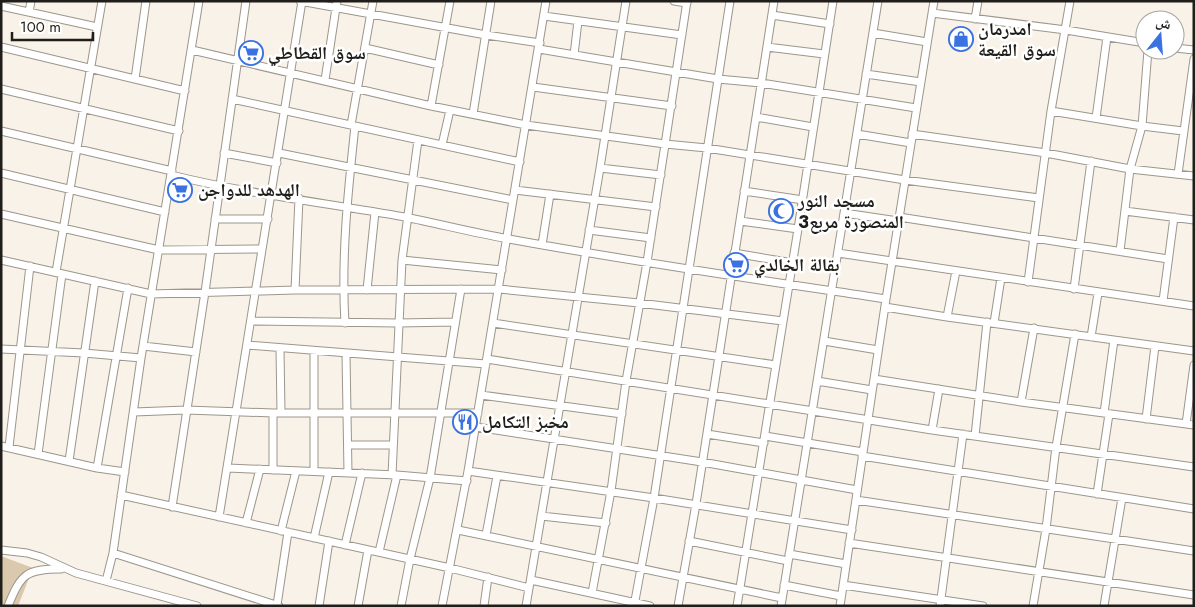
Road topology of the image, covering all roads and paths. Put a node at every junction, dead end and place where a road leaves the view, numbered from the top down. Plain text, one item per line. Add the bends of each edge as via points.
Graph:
1 (31, 1) edge
2 (102, 1) edge
3 (146, 1) edge
4 (199, 1) edge
5 (246, 1) edge
6 (301, 1) edge
7 (373, 1) edge
8 (450, 1) edge
9 (491, 1) edge
10 (546, 1) edge
11 (626, 1) edge
12 (674, 1) edge
13 (730, 1) edge
14 (774, 1) edge
15 (833, 1) edge
16 (878, 1) edge
17 (934, 1) edge
18 (978, 1) edge
19 (1070, 1) edge
20 (687, 2) edge
21 (337, 4) edge
22 (1, 6) edge
23 (29, 12) junction
24 (371, 13) junction
25 (932, 13) junction
26 (772, 15) junction
27 (544, 16) junction
28 (975, 19) junction
29 (578, 21) junction
30 (830, 24) junction
31 (622, 26) junction
32 (97, 27) junction
33 (445, 27) junction
34 (1066, 30) junction
35 (873, 33) junction
36 (486, 35) junction
37 (682, 35) junction
38 (1107, 37) junction
39 (1135, 41) edge
40 (927, 42) junction
41 (539, 46) junction
42 (1, 47) edge
43 (767, 47) junction
44 (365, 48) junction
45 (192, 50) junction
46 (574, 54) junction
47 (824, 54) junction
48 (238, 59) junction
49 (1194, 59) edge
50 (1147, 60) edge
51 (615, 62) junction
52 (439, 65) junction
53 (90, 68) junction
54 (677, 71) junction
55 (290, 72) junction
56 (866, 74) junction
57 (135, 79) junction
58 (718, 79) junction
59 (325, 80) junction
60 (921, 82) junction
61 (761, 83) junction
62 (533, 87) junction
63 (357, 88) junction
64 (1, 89) edge
65 (185, 91) junction
66 (819, 92) junction
67 (610, 98) junction
68 (232, 99) junction
69 (862, 100) junction
70 (431, 106) junction
71 (672, 106) junction
72 (916, 108) junction
73 (83, 109) junction
74 (450, 110) junction
75 (285, 111) junction
76 (1051, 111) junction
77 (472, 114) junction
78 (756, 117) junction
79 (1096, 118) junction
80 (353, 126) junction
81 (526, 126) junction
82 (1142, 126) junction
83 (814, 127) junction
84 (1, 131) edge
85 (178, 131) junction
86 (1183, 131) junction
87 (857, 134) junction
88 (912, 134) junction
89 (605, 135) junction
90 (418, 140) junction
91 (911, 143) junction
92 (665, 144) junction
93 (442, 145) junction
94 (707, 148) junction
95 (76, 149) junction
96 (224, 153) junction
97 (279, 153) junction
98 (1046, 153) junction
99 (750, 155) junction
100 (1091, 161) junction
101 (520, 162) junction
102 (277, 163) junction
103 (808, 165) junction
104 (350, 168) junction
105 (600, 168) junction
106 (1130, 169) junction
107 (1, 172) edge
108 (851, 172) junction
109 (172, 173) junction
110 (1178, 174) junction
111 (661, 175) junction
112 (1194, 176) edge
113 (413, 180) junction
114 (905, 180) junction
115 (219, 187) junction
116 (70, 190) junction
117 (515, 190) junction
118 (744, 191) junction
119 (550, 194) junction
120 (272, 196) junction
121 (299, 198) junction
122 (1039, 198) junction
123 (513, 200) junction
124 (594, 200) junction
125 (803, 200) junction
126 (346, 207) junction
127 (656, 207) junction
128 (1125, 211) junction
129 (165, 212) junction
130 (375, 212) junction
131 (844, 212) junction
132 (1, 214) edge
133 (1174, 217) junction
134 (407, 218) junction
135 (215, 219) junction
136 (268, 219) junction
137 (899, 219) junction
138 (1194, 220) edge
139 (740, 221) junction
140 (798, 229) junction
141 (64, 230) junction
142 (589, 230) junction
143 (651, 238) junction
144 (1035, 238) junction
145 (507, 239) junction
146 (542, 245) junction
147 (1080, 245) junction
148 (262, 249) junction
149 (159, 250) junction
150 (210, 250) junction
151 (1120, 251) junction
152 (586, 252) junction
153 (838, 253) junction
154 (734, 254) junction
155 (1168, 259) junction
156 (1, 260) edge
157 (402, 260) junction
158 (892, 261) junction
159 (647, 262) junction
160 (793, 263) junction
161 (30, 266) junction
162 (689, 268) junction
163 (502, 270) junction
164 (956, 271) junction
165 (59, 273) junction
166 (731, 275) junction
167 (1001, 278) junction
168 (95, 281) junction
169 (1028, 282) junction
170 (790, 284) junction
171 (128, 288) junction
172 (400, 289) junction
173 (461, 289) junction
174 (499, 289) junction
175 (1074, 289) junction
176 (295, 290) junction
177 (343, 290) junction
178 (367, 290) junction
179 (256, 291) junction
180 (832, 291) junction
181 (205, 292) junction
182 (1098, 293) junction
183 (152, 294) junction
184 (577, 297) junction
185 (1163, 301) junction
186 (639, 303) junction
187 (885, 303) junction
188 (1194, 306) edge
189 (683, 309) junction
190 (724, 314) junction
191 (947, 317) junction
192 (251, 320) junction
193 (784, 321) junction
194 (345, 322) junction
195 (455, 322) junction
196 (990, 322) junction
197 (398, 323) junction
198 (493, 323) junction
199 (1034, 328) junction
200 (571, 333) junction
201 (1075, 334) junction
202 (1091, 337) junction
203 (1114, 340) junction
204 (824, 341) junction
205 (633, 343) junction
206 (143, 346) junction
207 (247, 346) junction
208 (1155, 346) junction
209 (1, 349) edge
210 (280, 349) junction
211 (21, 350) junction
212 (676, 350) junction
213 (878, 350) junction
214 (314, 351) junction
215 (53, 352) junction
216 (196, 352) junction
217 (1194, 352) edge
218 (84, 354) junction
219 (346, 354) junction
220 (117, 356) junction
221 (718, 356) junction
222 (141, 358) junction
223 (397, 358) junction
224 (448, 361) junction
225 (487, 361) junction
226 (776, 365) junction
227 (1194, 365) edge
228 (565, 372) junction
229 (874, 379) junction
230 (626, 381) junction
231 (817, 381) junction
232 (670, 389) junction
233 (939, 389) junction
234 (872, 390) junction
235 (481, 395) junction
236 (712, 396) junction
237 (980, 396) junction
238 (1021, 402) junction
239 (770, 404) junction
240 (560, 406) junction
241 (1062, 407) junction
242 (186, 410) junction
243 (813, 410) junction
244 (237, 411) junction
245 (134, 412) junction
246 (347, 412) junction
247 (277, 413) junction
248 (314, 413) junction
249 (394, 413) junction
250 (478, 413) junction
251 (440, 414) junction
252 (622, 414) junction
253 (1106, 414) junction
254 (1146, 419) junction
255 (868, 420) junction
256 (1186, 424) junction
257 (1194, 425) edge
258 (476, 427) junction
259 (932, 430) junction
260 (707, 434) junction
261 (963, 434) junction
262 (975, 436) junction
263 (554, 440) junction
264 (764, 440) junction
265 (807, 444) junction
266 (348, 445) junction
267 (393, 445) junction
268 (1, 446) edge
269 (1056, 447) junction
270 (9, 448) junction
271 (617, 450) junction
272 (1102, 453) junction
273 (38, 454) junction
274 (862, 454) junction
275 (659, 456) junction
276 (70, 461) junction
277 (702, 462) junction
278 (1194, 466) edge
279 (97, 468) junction
280 (228, 468) junction
281 (260, 469) junction
282 (273, 470) junction
283 (296, 471) junction
284 (314, 471) junction
285 (468, 471) junction
286 (125, 472) junction
287 (329, 472) junction
288 (759, 472) junction
289 (958, 472) junction
290 (348, 473) junction
291 (362, 473) junction
292 (394, 475) junction
293 (497, 476) junction
294 (430, 478) junction
295 (801, 480) junction
296 (467, 481) junction
297 (548, 483) junction
298 (1051, 486) junction
299 (857, 490) junction
300 (611, 491) junction
301 (1097, 494) junction
302 (121, 495) junction
303 (654, 498) junction
304 (1122, 498) junction
305 (856, 500) junction
306 (696, 504) junction
307 (172, 507) junction
308 (1194, 510) edge
309 (753, 513) junction
310 (953, 515) junction
311 (542, 516) junction
312 (219, 517) junction
313 (795, 519) junction
314 (246, 523) junction
315 (606, 523) junction
316 (1046, 529) junction
317 (458, 530) junction
318 (852, 530) junction
319 (284, 532) junction
320 (486, 535) junction
321 (314, 538) junction
322 (1115, 539) junction
323 (329, 541) junction
324 (689, 541) junction
325 (849, 543) junction
326 (345, 545) junction
327 (537, 546) junction
328 (1, 550) edge
329 (368, 550) junction
330 (1194, 551) edge
331 (378, 552) junction
332 (746, 552) junction
333 (113, 554) junction
334 (789, 557) junction
335 (946, 558) junction
336 (410, 559) junction
337 (598, 559) junction
338 (846, 564) junction
339 (450, 568) junction
340 (641, 568) junction
341 (64, 569) junction
342 (1039, 572) junction
343 (683, 577) junction
344 (488, 578) junction
345 (106, 581) junction
346 (1108, 583) junction
347 (530, 584) junction
348 (784, 585) junction
349 (843, 585) junction
350 (740, 589) junction
351 (592, 593) junction
352 (1194, 595) edge
353 (841, 596) junction
354 (782, 602) edge
355 (940, 603) edge
356 (634, 604) edge
357 (278, 605) edge
358 (973, 605) edge
359 (8, 606) edge
360 (197, 606) edge
361 (319, 606) edge
362 (358, 606) edge
363 (401, 606) edge
364 (442, 606) edge
365 (484, 606) edge
366 (526, 606) edge
367 (650, 606) edge
368 (678, 606) edge
369 (738, 606) edge
370 (840, 606) edge
371 (982, 606) edge
372 (1033, 606) edge
373 (1104, 606) edge

1 - 23 street
2 - 32 street
3 - 57 street
4 - 45 street
5 - 48 street
6 - 21 street
6 - 55 street
7 - 24 street
8 - 33 street
9 - 36 street
10 - 27 street
11 - 31 street
12 - 20 street
13 - 58 street
14 - 26 street
15 - 30 street
16 - 35 street
17 - 25 street
18 - 28 street
19 - 34 street
20 - 37 street
21 - 24 street
21 - 59 street
22 - 23 street
23 - 32 street
24 - 33 street
24 - 44 street
25 - 28 street
25 - 40 street
26 - 30 street
26 - 43 street
27 - 29 street
27 - 41 street
28 - 34 street
29 - 31 street
29 - 46 street
30 - 47 street
31 - 37 street
31 - 51 street
32 - 53 street
33 - 36 street
33 - 52 street
34 - 38 street
34 - 76 street
35 - 40 street
35 - 56 street
36 - 41 street
36 - 77 street
37 - 54 street
38 - 39 street
38 - 79 street
40 - 60 street
41 - 46 street
41 - 62 street
42 - 53 street
43 - 47 street
43 - 61 street
44 - 52 street
44 - 63 street
45 - 48 street
45 - 65 street
46 - 51 street
47 - 66 street
48 - 55 street
48 - 68 street
49 - 86 street
50 - 82 street
51 - 54 street
51 - 67 street
52 - 70 street
53 - 57 street
53 - 73 street
54 - 58 street
54 - 71 street
55 - 59 street
55 - 75 street
56 - 60 street
56 - 69 street
57 - 65 street
58 - 61 street
58 - 94 street
59 - 63 street
60 - 72 street
61 - 66 street
61 - 78 street
62 - 67 street
62 - 81 street
63 - 70 street
63 - 80 street
64 - 73 street
65 - 85 street
66 - 69 street
66 - 83 street
67 - 71 street
67 - 89 street
68 - 75 street
68 - 96 street
69 - 72 street
69 - 87 street
70 - 74 street
71 - 92 street
72 - 88 street
73 - 85 street
73 - 95 street
74 - 77 street
74 - 93 street
75 - 80 street
75 - 97 street
76 - 79 street
76 - 98 street
77 - 81 street
78 - 83 street
78 - 99 street
79 - 82 street
80 - 90 street
80 - 104 street
81 - 89 street
81 - 101 street
82 - 86 street
82 - 106 street
83 - 103 street
84 - 95 street
85 - 109 street
86 - 110 street
87 - 91 street
87 - 108 street
88 - 91 street
88 - 98 street
89 - 92 street
89 - 105 street
90 - 93 street
90 - 113 street
91 - 114 street
92 - 94 street
92 - 111 street
93 - 101 street
94 - 99 street
94 - 162 street
95 - 109 street
95 - 116 street
96 - 102 street
96 - 115 street
97 - 102 street
97 - 104 street
98 - 100 street
98 - 122 street
99 - 103 street
99 - 118 street
100 - 106 street
100 - 147 street
101 - 117 street
102 - 120 street
103 - 108 street
103 - 125 street
104 - 113 street
104 - 126 street
105 - 111 street
105 - 124 street
106 - 110 street
106 - 128 street
107 - 116 street
108 - 114 street
108 - 131 street
109 - 115 street
109 - 129 street
110 - 112 street
111 - 127 street
113 - 123 street
113 - 134 street
114 - 122 street
114 - 137 street
115 - 120 street
115 - 135 street
116 - 129 street
116 - 141 street
117 - 119 street
117 - 123 street
118 - 125 street
118 - 139 street
119 - 124 street
119 - 146 street
120 - 121 street
120 - 136 street
121 - 126 street
121 - 176 street
122 - 144 street
123 - 145 street
124 - 127 street
124 - 142 street
125 - 140 street
126 - 130 street
126 - 177 street
127 - 143 street
128 - 133 street
128 - 151 street
129 - 149 street
130 - 134 street
130 - 178 street
131 - 137 street
131 - 153 street
132 - 141 street
133 - 138 street
133 - 155 street
134 - 145 street
134 - 157 street
135 - 136 street
135 - 150 street
136 - 148 street
137 - 144 street
137 - 158 street
139 - 140 street
139 - 154 street
140 - 160 street
141 - 149 street
141 - 165 street
142 - 143 street
142 - 152 street
143 - 159 street
144 - 147 street
144 - 169 street
145 - 146 street
145 - 163 street
146 - 152 street
147 - 151 street
147 - 175 street
148 - 150 street
148 - 179 street
149 - 150 street
149 - 183 street
150 - 181 street
151 - 155 street
152 - 159 street
152 - 184 street
153 - 158 street
153 - 180 street
154 - 160 street
154 - 166 street
155 - 185 street
156 - 161 street
157 - 163 street
157 - 172 street
158 - 164 street
158 - 187 street
159 - 162 street
159 - 186 street
160 - 170 street
161 - 165 street
161 - 211 street
162 - 166 street
162 - 189 street
163 - 174 street
164 - 167 street
164 - 191 street
165 - 168 street
165 - 215 street
166 - 170 street
166 - 190 street
167 - 169 street
167 - 196 street
168 - 171 street
168 - 218 street
169 - 175 street
170 - 180 street
170 - 193 street
171 - 183 street
171 - 220 street
172 - 173 street
172 - 178 street
172 - 197 street
173 - 174 street
173 - 195 street
174 - 184 street
174 - 198 street
175 - 182 street
176 - 177 street
176 - 179 street
177 - 178 street
177 - 194 street
179 - 181 street
179 - 192 street
180 - 187 street
180 - 204 street
181 - 183 street
181 - 216 street
182 - 185 street
182 - 202 street
183 - 206 street
184 - 186 street
184 - 200 street
185 - 188 street
186 - 189 street
186 - 205 street
187 - 191 street
187 - 213 street
189 - 190 street
189 - 212 street
190 - 193 street
190 - 221 street
191 - 196 street
192 - 194 street
192 - 207 street
193 - 226 street
194 - 197 street
195 - 197 street
195 - 224 street
196 - 199 street
196 - 237 street
197 - 223 street
198 - 200 street
198 - 225 street
199 - 201 street
199 - 238 street
200 - 205 street
200 - 228 street
201 - 202 street
201 - 241 street
202 - 203 street
203 - 208 street
203 - 253 street
204 - 213 street
204 - 231 street
205 - 212 street
205 - 230 street
206 - 216 street
206 - 222 street
207 - 210 street
207 - 244 street
208 - 217 street
208 - 254 street
209 - 211 street
210 - 214 street
210 - 247 street
211 - 215 street
211 - 270 street
212 - 221 street
212 - 232 street
213 - 229 street
214 - 219 street
214 - 248 street
215 - 218 street
215 - 273 street
216 - 242 street
218 - 220 street
218 - 276 street
219 - 223 street
219 - 246 street
220 - 222 street
220 - 279 street
221 - 226 street
221 - 236 street
222 - 245 street
223 - 224 street
223 - 249 street
224 - 225 street
224 - 251 street
225 - 228 street
225 - 235 street
226 - 239 street
227 - 256 street
228 - 230 street
228 - 240 street
229 - 233 street
229 - 234 street
230 - 232 street
230 - 252 street
231 - 234 street
231 - 243 street
232 - 236 street
232 - 275 street
233 - 237 street
233 - 259 street
234 - 255 street
235 - 240 street
235 - 250 street
236 - 239 street
236 - 260 street
237 - 238 street
237 - 262 street
238 - 241 street
239 - 243 street
239 - 264 street
240 - 252 street
240 - 263 street
241 - 253 street
241 - 269 street
242 - 244 street
242 - 245 street
242 - 307 street
243 - 255 street
243 - 265 street
244 - 247 street
244 - 280 street
245 - 286 street
246 - 248 street
246 - 249 street
246 - 266 street
247 - 248 street
247 - 282 street
248 - 284 street
249 - 251 street
249 - 267 street
250 - 251 street
250 - 258 street
251 - 294 street
252 - 271 street
253 - 254 street
253 - 272 street
254 - 256 street
255 - 259 street
255 - 274 street
256 - 257 street
258 - 263 street
258 - 285 street
259 - 261 street
260 - 264 street
260 - 277 street
261 - 262 street
261 - 289 street
262 - 269 street
263 - 271 street
263 - 297 street
264 - 265 street
264 - 288 street
265 - 274 street
265 - 295 street
266 - 267 street
266 - 290 street
267 - 292 street
268 - 270 street
269 - 272 street
269 - 298 street
270 - 273 street
271 - 275 street
271 - 300 street
272 - 278 street
272 - 301 street
273 - 276 street
274 - 289 street
274 - 299 street
275 - 277 street
275 - 303 street
276 - 279 street
277 - 288 street
277 - 306 street
279 - 286 street
280 - 281 street
280 - 312 street
281 - 282 street
281 - 314 street
282 - 283 street
283 - 284 street
283 - 319 street
284 - 287 street
285 - 293 street
285 - 296 street
286 - 302 street
287 - 290 street
287 - 321 street
288 - 295 street
288 - 309 street
289 - 298 street
289 - 310 street
290 - 291 street
291 - 292 street
291 - 326 street
292 - 294 street
292 - 331 street
293 - 297 street
293 - 320 street
294 - 296 street
294 - 336 street
295 - 299 street
295 - 313 street
296 - 317 street
297 - 300 street
297 - 311 street
298 - 301 street
298 - 316 street
299 - 305 street
300 - 303 street
300 - 315 street
301 - 304 street
302 - 307 street
302 - 333 street
303 - 306 street
303 - 340 street
304 - 308 street
304 - 322 street
305 - 310 street
305 - 318 street
306 - 309 street
306 - 324 street
307 - 312 street
309 - 313 street
309 - 332 street
310 - 316 street
310 - 335 street
311 - 315 street
311 - 327 street
312 - 314 street
313 - 318 street
313 - 334 street
314 - 319 street
315 - 337 street
316 - 322 street
316 - 342 street
317 - 320 street
317 - 339 street
318 - 325 street
319 - 321 street
319 - 357 street
320 - 327 street
321 - 323 street
322 - 330 street
322 - 346 street
323 - 326 street
323 - 361 street
324 - 332 street
324 - 343 street
325 - 335 street
325 - 338 street
326 - 329 street
327 - 337 street
327 - 347 street
328 - 341 street via 34,555
329 - 331 street
329 - 362 street
331 - 336 street
332 - 334 street
332 - 350 street
333 - 345 street
333 - 357 street
334 - 338 street
334 - 348 street
335 - 342 street
335 - 355 street
336 - 339 street
336 - 363 street
337 - 340 street
337 - 351 street
338 - 349 street
339 - 344 street
339 - 364 street
340 - 343 street
340 - 356 street
341 - 345 street
341 - 359 street via 31,572 15,588
342 - 346 street
342 - 372 street
343 - 350 street
343 - 368 street
344 - 347 street
344 - 365 street
345 - 360 street
346 - 352 street
346 - 373 street
347 - 351 street
347 - 366 street
348 - 353 street
348 - 354 street
349 - 353 street
349 - 355 street
350 - 354 street
350 - 369 street
351 - 356 street
353 - 370 street
355 - 358 street
356 - 367 street
358 - 371 street

